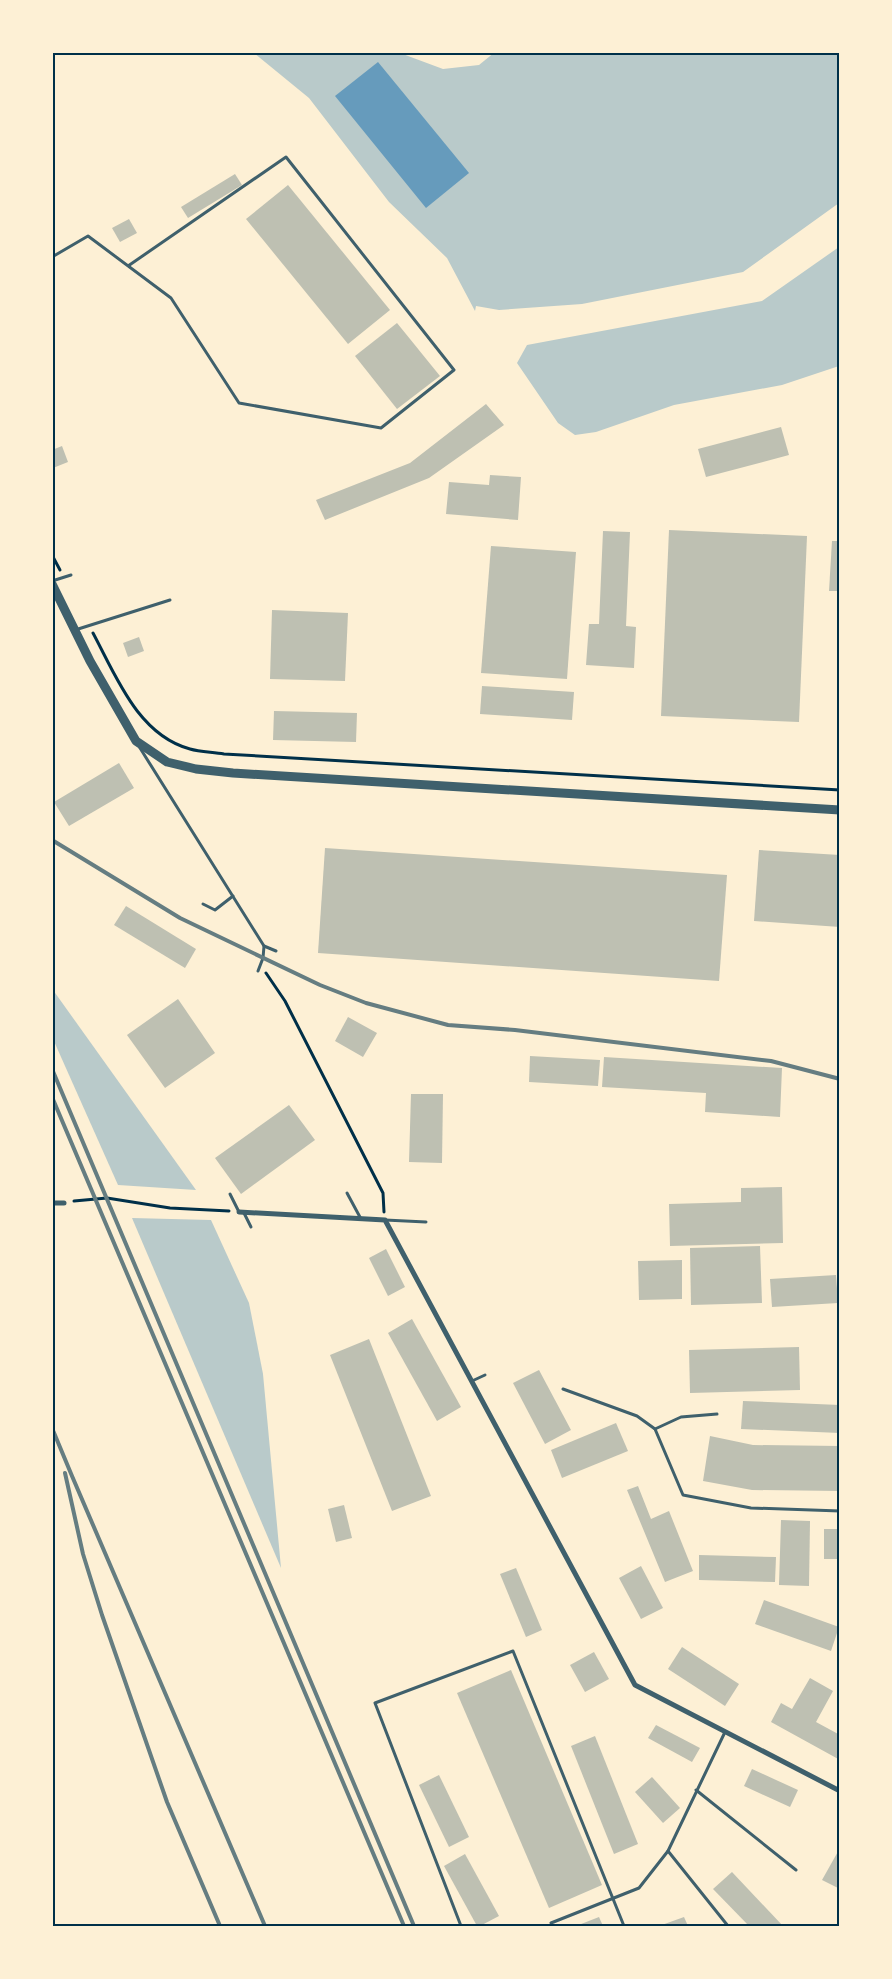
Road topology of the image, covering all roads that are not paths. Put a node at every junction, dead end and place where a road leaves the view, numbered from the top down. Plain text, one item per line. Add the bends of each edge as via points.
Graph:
1 (52, 258) edge
2 (128, 266) junction
3 (71, 575) dead end
4 (52, 582) edge
5 (170, 600) dead end
6 (74, 630) junction
7 (136, 741) junction
8 (840, 810) edge
9 (233, 896) junction
10 (203, 904) dead end
11 (264, 946) junction
12 (276, 951) dead end
13 (258, 970) road end
14 (348, 1193) dead end
15 (230, 1194) dead end
16 (64, 1202) road end
17 (52, 1203) edge
18 (241, 1212) junction
19 (361, 1219) junction
20 (385, 1220) junction
21 (426, 1222) dead end
22 (251, 1227) dead end
23 (485, 1375) dead end
24 (472, 1381) junction
25 (562, 1389) dead end
26 (717, 1414) dead end
27 (655, 1429) junction
28 (840, 1511) edge
29 (725, 1732) junction
30 (696, 1790) junction
31 (840, 1791) edge
32 (668, 1852) junction
33 (796, 1870) dead end
34 (612, 1899) junction
35 (551, 1923) dead end
36 (461, 1926) edge
37 (624, 1926) edge
38 (728, 1926) edge

1 - 2 lane via 88,236
2 - 2 lane via 286,157 454,370 382,428 239,403 171,298
3 - 4 lane
4 - 6 street
5 - 6 lane
6 - 7 street
7 - 8 street via 166,762 233,773
7 - 9 lane
9 - 10 lane via 216,910
9 - 11 lane
11 - 12 lane
11 - 13 lane
14 - 19 lane
15 - 18 lane
16 - 17 street
18 - 19 street
18 - 22 lane
19 - 20 street
20 - 21 lane
20 - 24 street
23 - 24 lane
24 - 29 street via 635,1685
25 - 27 lane via 637,1416
26 - 27 lane via 681,1417
27 - 28 lane via 683,1495 751,1508
29 - 30 lane
29 - 31 street
30 - 32 lane
30 - 33 lane
32 - 34 lane via 639,1888
32 - 38 lane
34 - 35 lane
34 - 36 lane via 513,1651 375,1703
34 - 37 lane

